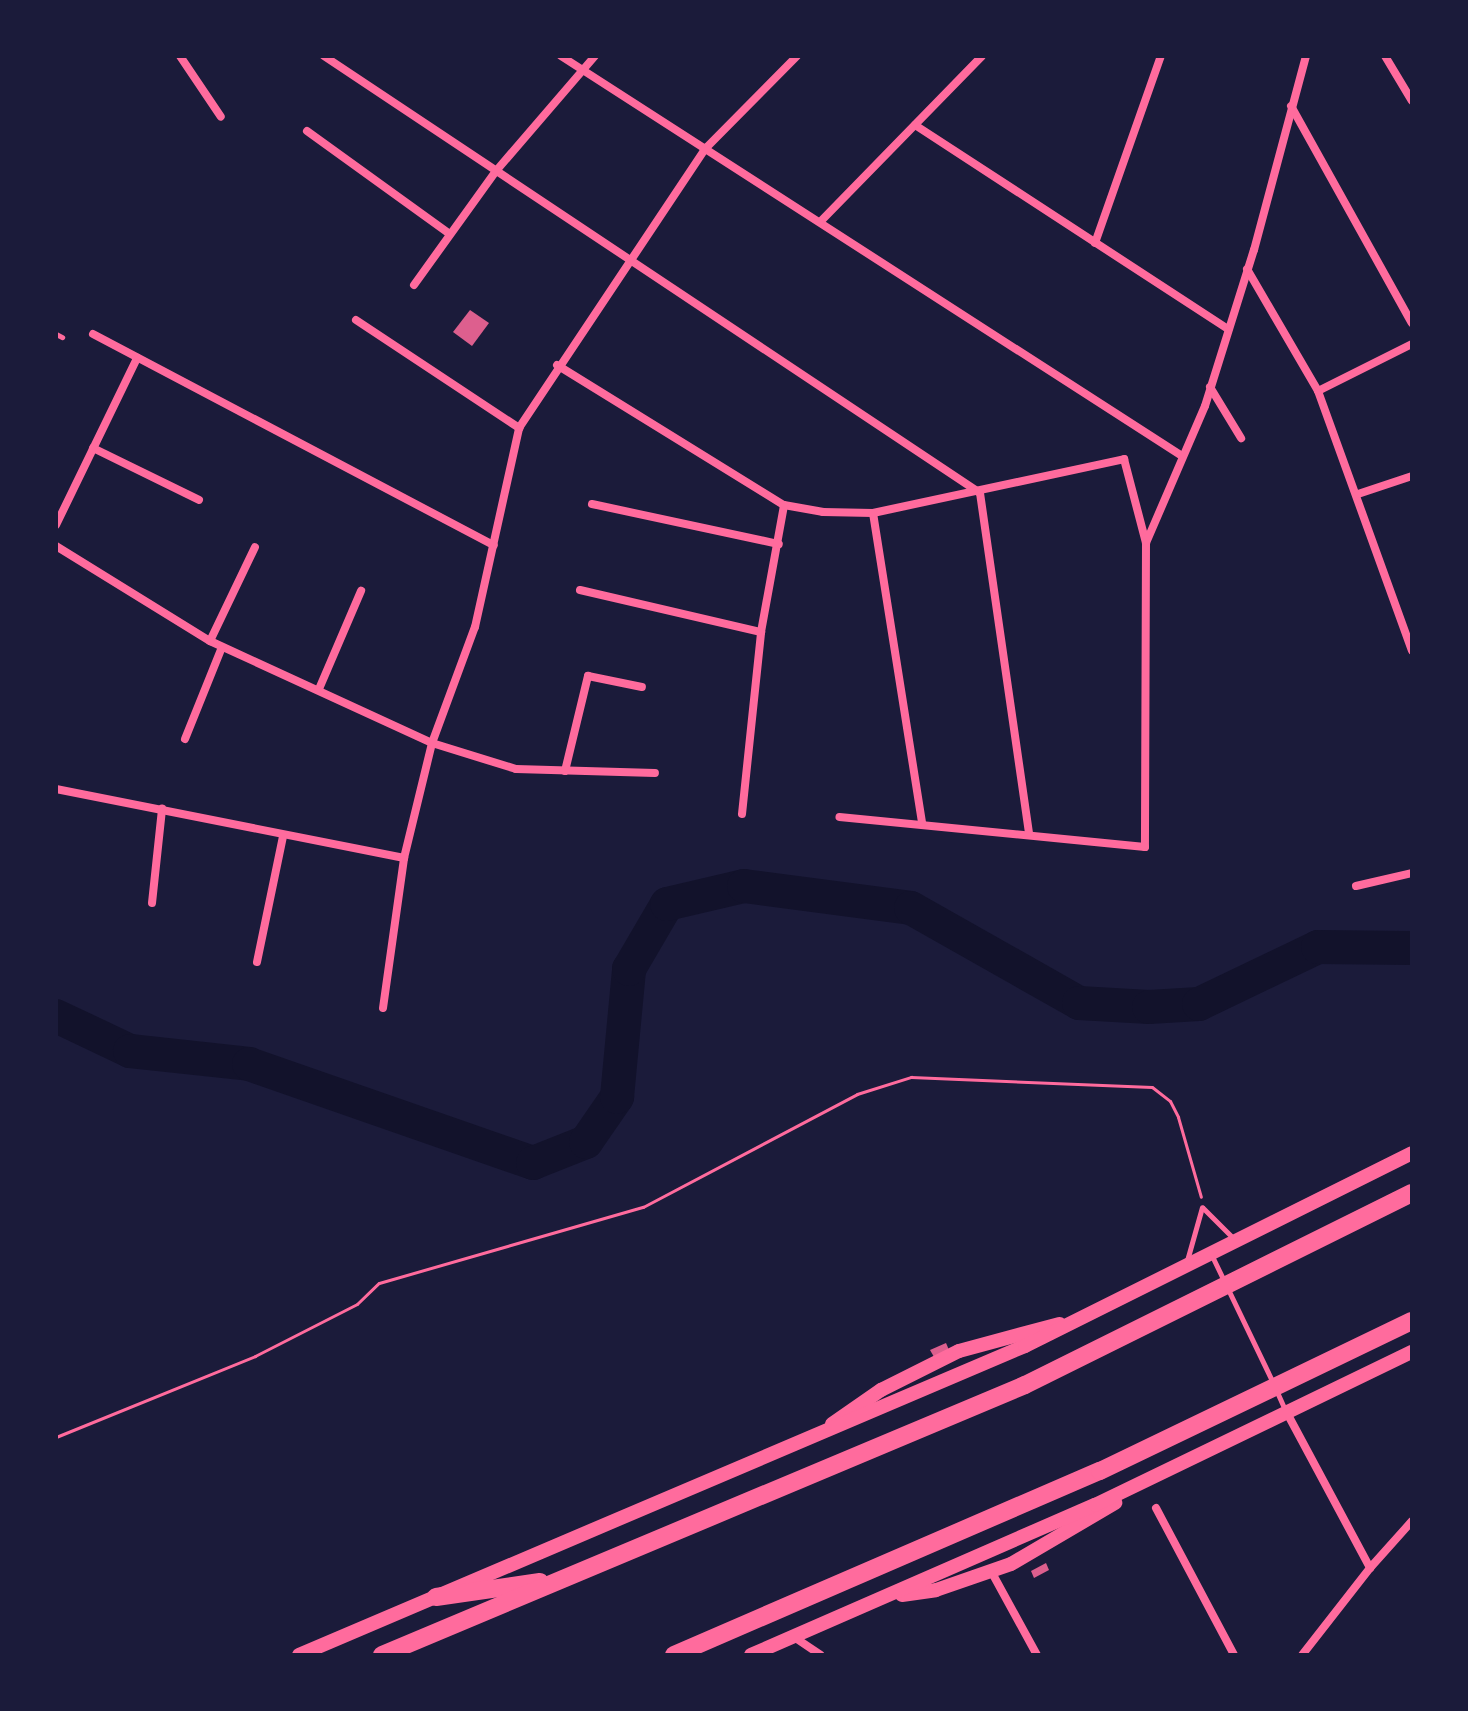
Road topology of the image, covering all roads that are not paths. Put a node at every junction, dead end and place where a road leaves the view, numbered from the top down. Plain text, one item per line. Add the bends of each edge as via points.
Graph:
1 (180, 56) edge
2 (324, 56) edge
3 (561, 56) edge
4 (595, 56) edge
5 (797, 56) edge
6 (982, 56) edge
7 (1161, 56) edge
8 (1306, 56) edge
9 (1385, 56) edge
10 (582, 68) junction
11 (1412, 101) edge
12 (1291, 106) junction
13 (221, 117) dead end
14 (915, 125) junction
15 (307, 131) dead end
16 (706, 148) junction
17 (496, 171) junction
18 (822, 220) junction
19 (450, 234) junction
20 (1095, 243) junction
21 (627, 262) junction
22 (1247, 269) junction
23 (414, 285) dead end
24 (356, 320) dead end
25 (1412, 323) edge
26 (1228, 329) junction
27 (93, 334) dead end
28 (1412, 344) edge
29 (137, 358) junction
30 (557, 365) junction
31 (1210, 387) junction
32 (1318, 391) junction
33 (519, 428) junction
34 (1241, 438) dead end
35 (93, 448) junction
36 (1182, 456) junction
37 (1412, 476) edge
38 (980, 493) junction
39 (1358, 494) junction
40 (199, 500) dead end
41 (592, 504) dead end
42 (784, 505) junction
43 (873, 513) junction
44 (56, 525) edge
45 (1146, 543) junction
46 (779, 544) junction
47 (494, 545) junction
48 (56, 546) edge
49 (255, 547) dead end
50 (580, 590) dead end
51 (361, 591) dead end
52 (761, 632) junction
53 (210, 641) junction
54 (222, 647) junction
55 (1412, 651) edge
56 (642, 687) dead end
57 (319, 689) junction
58 (185, 739) dead end
59 (432, 743) junction
60 (565, 771) junction
61 (655, 773) dead end
62 (56, 789) edge
63 (162, 809) junction
64 (742, 814) dead end
65 (839, 817) dead end
66 (922, 823) junction
67 (1029, 835) junction
68 (283, 836) junction
69 (404, 858) junction
70 (1412, 873) edge
71 (1356, 886) dead end
72 (152, 903) dead end
73 (257, 962) dead end
74 (383, 1008) dead end
75 (1412, 1153) edge
76 (1412, 1193) edge
77 (1239, 1243) junction
78 (1212, 1256) junction
79 (1186, 1269) junction
80 (1077, 1320) junction
81 (1412, 1321) edge
82 (1412, 1352) edge
83 (1287, 1413) junction
84 (812, 1438) junction
85 (1148, 1479) junction
86 (1156, 1508) dead end
87 (1412, 1521) edge
88 (1370, 1568) junction
89 (991, 1571) junction
90 (567, 1579) junction
91 (436, 1597) junction
92 (885, 1597) junction
93 (794, 1637) junction
94 (299, 1655) edge
95 (382, 1655) edge
96 (674, 1655) edge
97 (751, 1655) edge
98 (821, 1655) edge
99 (1037, 1655) edge
100 (1234, 1655) edge
101 (1302, 1655) edge

1 - 13 street
2 - 17 street
3 - 10 street
4 - 10 street
5 - 16 street
6 - 14 street
7 - 20 street
8 - 12 street
9 - 11 street
10 - 16 street
10 - 17 street
12 - 22 street
12 - 25 street
14 - 18 street
14 - 20 street
15 - 19 street
16 - 18 street
16 - 21 street
17 - 19 street
17 - 21 street
18 - 36 street
19 - 23 street
20 - 26 street
21 - 30 street
21 - 38 street
22 - 26 street
22 - 32 street
24 - 33 street
26 - 31 street
27 - 29 street
28 - 32 street
29 - 35 street
29 - 47 street
30 - 33 street
30 - 42 street
31 - 34 street
31 - 36 street
32 - 39 street
33 - 47 street
35 - 40 street
35 - 44 street
36 - 45 street via 1177,479
37 - 39 street
38 - 43 street
38 - 45 street via 1124,459
38 - 67 street
39 - 55 street
41 - 46 street
42 - 43 street
42 - 46 street
43 - 66 street
45 - 67 street via 1145,847
46 - 52 street
47 - 59 street via 475,627
48 - 53 street
49 - 53 street
50 - 52 street
51 - 57 street
52 - 64 street
53 - 54 street
54 - 57 street
54 - 58 street
56 - 60 street via 588,676
57 - 59 street
59 - 60 street via 516,769
59 - 69 street
60 - 61 street
62 - 63 street
63 - 68 street
63 - 72 street
65 - 66 street
66 - 67 street
68 - 69 street
68 - 73 street
69 - 74 street
70 - 71 street
75 - 77 main road
76 - 90 highway via 1025,1385
77 - 78 main road
77 - 79 lane via 1202,1207
78 - 79 main road
78 - 83 lane
79 - 80 main road
80 - 84 main road
80 - 84 main road via 1020,1330 959,1351 881,1390
81 - 96 highway via 1100,1471
82 - 83 main road
83 - 85 main road
83 - 88 street
84 - 91 main road
85 - 89 main road via 1050,1545
85 - 92 main road
86 - 100 street
87 - 88 street
88 - 101 street
89 - 92 main road via 936,1590
89 - 99 street
90 - 91 highway
90 - 95 highway
91 - 94 main road
92 - 93 main road
93 - 97 main road
93 - 98 street

